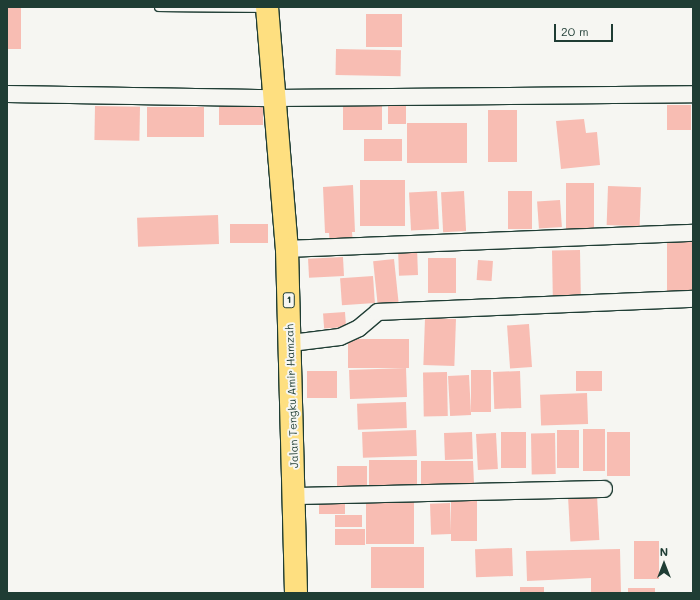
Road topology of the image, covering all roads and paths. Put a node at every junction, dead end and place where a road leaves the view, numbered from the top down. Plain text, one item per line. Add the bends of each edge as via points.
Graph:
1 (159, 7) edge
2 (267, 7) edge
3 (7, 94) edge
4 (693, 94) edge
5 (274, 98) junction
6 (693, 233) edge
7 (286, 249) junction
8 (693, 299) edge
9 (291, 343) junction
10 (604, 489) dead end
11 (295, 496) junction
12 (296, 593) edge

1 - 2 lane
2 - 5 highway, Jalan Tengku Amir Hamzah / 1
3 - 5 street
4 - 5 street
5 - 7 highway, Jalan Tengku Amir Hamzah / 1
6 - 7 street
7 - 9 highway, Jalan Tengku Amir Hamzah / 1
8 - 9 street via 378,312 359,328 340,336
9 - 11 highway, Jalan Tengku Amir Hamzah / 1
10 - 11 street
11 - 12 highway, Jalan Tengku Amir Hamzah / 1

